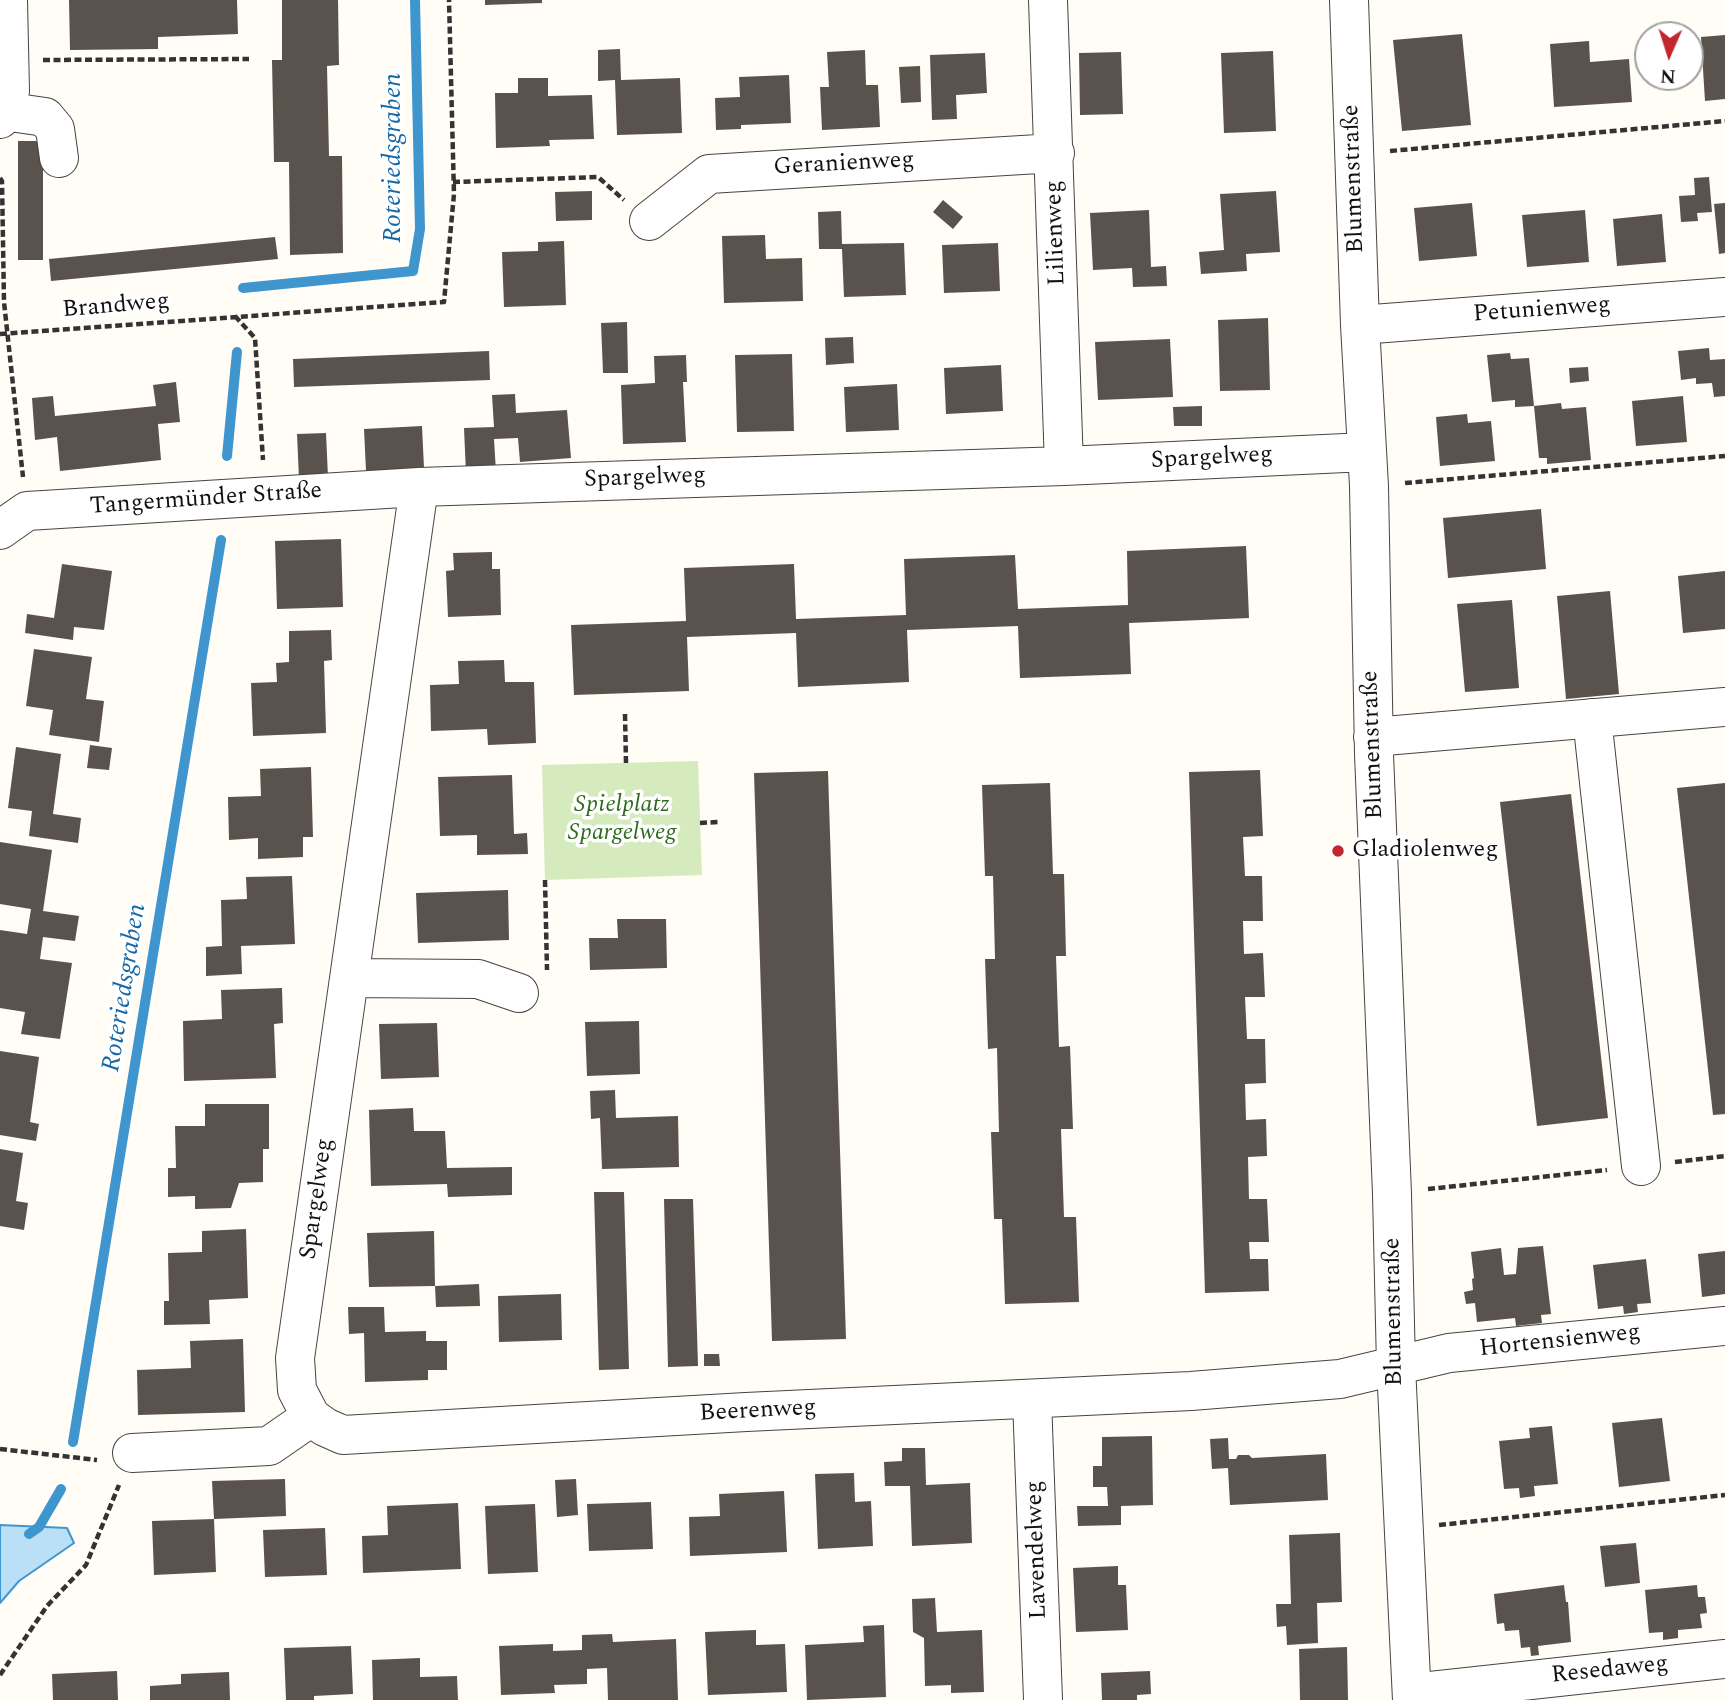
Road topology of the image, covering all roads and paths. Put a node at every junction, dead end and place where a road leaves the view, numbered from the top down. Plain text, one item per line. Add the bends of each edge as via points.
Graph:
1 (8, 0) edge
2 (449, 0) edge
3 (1048, 0) edge
4 (1349, 0) edge
5 (249, 59) dead end
6 (10, 60) junction
7 (2, 115) edge
8 (1725, 121) edge
9 (1055, 153) junction
10 (1354, 154) junction
11 (59, 158) dead end
12 (598, 177) dead end
13 (0, 178) edge
14 (453, 182) junction
15 (649, 221) dead end
16 (1725, 298) edge
17 (234, 316) junction
18 (1360, 325) junction
19 (8, 333) junction
20 (0, 334) edge
21 (1725, 456) edge
22 (1064, 466) junction
23 (1368, 469) junction
24 (419, 486) junction
25 (264, 497) junction
26 (13, 521) edge
27 (1725, 706) edge
28 (625, 714) dead end
29 (1592, 718) junction
30 (1373, 737) junction
31 (626, 763) dead end
32 (718, 822) dead end
33 (700, 823) dead end
34 (545, 880) dead end
35 (350, 978) junction
36 (519, 993) joint
37 (1725, 1156) edge
38 (1641, 1166) junction
39 (1392, 1194) junction
40 (1725, 1326) edge
41 (1396, 1366) junction
42 (1032, 1399) junction
43 (311, 1417) junction
44 (0, 1449) edge
45 (132, 1453) junction
46 (1725, 1494) edge
47 (1404, 1529) junction
48 (1725, 1659) edge
49 (0, 1675) edge
50 (1412, 1696) edge
51 (1044, 1700) edge

1 - 6 street
2 - 14 path
3 - 9 street, Lilienweg
4 - 10 street, Blumenstraße
5 - 6 path
6 - 7 street via 10,91
7 - 11 street via 45,117 55,129
8 - 10 path
9 - 15 street, Geranienweg via 709,174
9 - 22 street, Lilienweg
10 - 18 street, Blumenstraße
12 - 14 path
13 - 19 path
14 - 17 path, Brandweg via 444,302
16 - 18 street, Petunienweg
17 - 19 path, Brandweg
17 - 25 path via 255,338
18 - 23 street, Blumenstraße
19 - 20 path, Brandweg
19 - 26 path
21 - 23 path
22 - 23 street, Spargelweg
22 - 24 street, Spargelweg
23 - 30 street, Blumenstraße
24 - 25 street, Tangermünder Straße
24 - 35 street, Spargelweg
25 - 26 street, Tangermünder Straße
27 - 29 street
28 - 31 path
29 - 30 street
29 - 38 street
30 - 39 street, Blumenstraße
32 - 33 path
34 - 36 path via 547,972
35 - 36 street via 478,979
35 - 43 street, Spargelweg via 295,1358 297,1390
37 - 38 path
38 - 39 path
39 - 41 street, Blumenstraße
40 - 41 street, Hortensienweg via 1449,1353
41 - 42 street, Beerenweg via 1340,1379
41 - 47 street, Blumenstraße
42 - 43 street, Beerenweg via 343,1436
42 - 51 street, Lavendelweg
43 - 45 street via 269,1446
44 - 45 path via 99,1460
45 - 49 path via 86,1565 47,1605
46 - 47 path
47 - 50 street, Blumenstraße
48 - 50 street, Resedaweg

